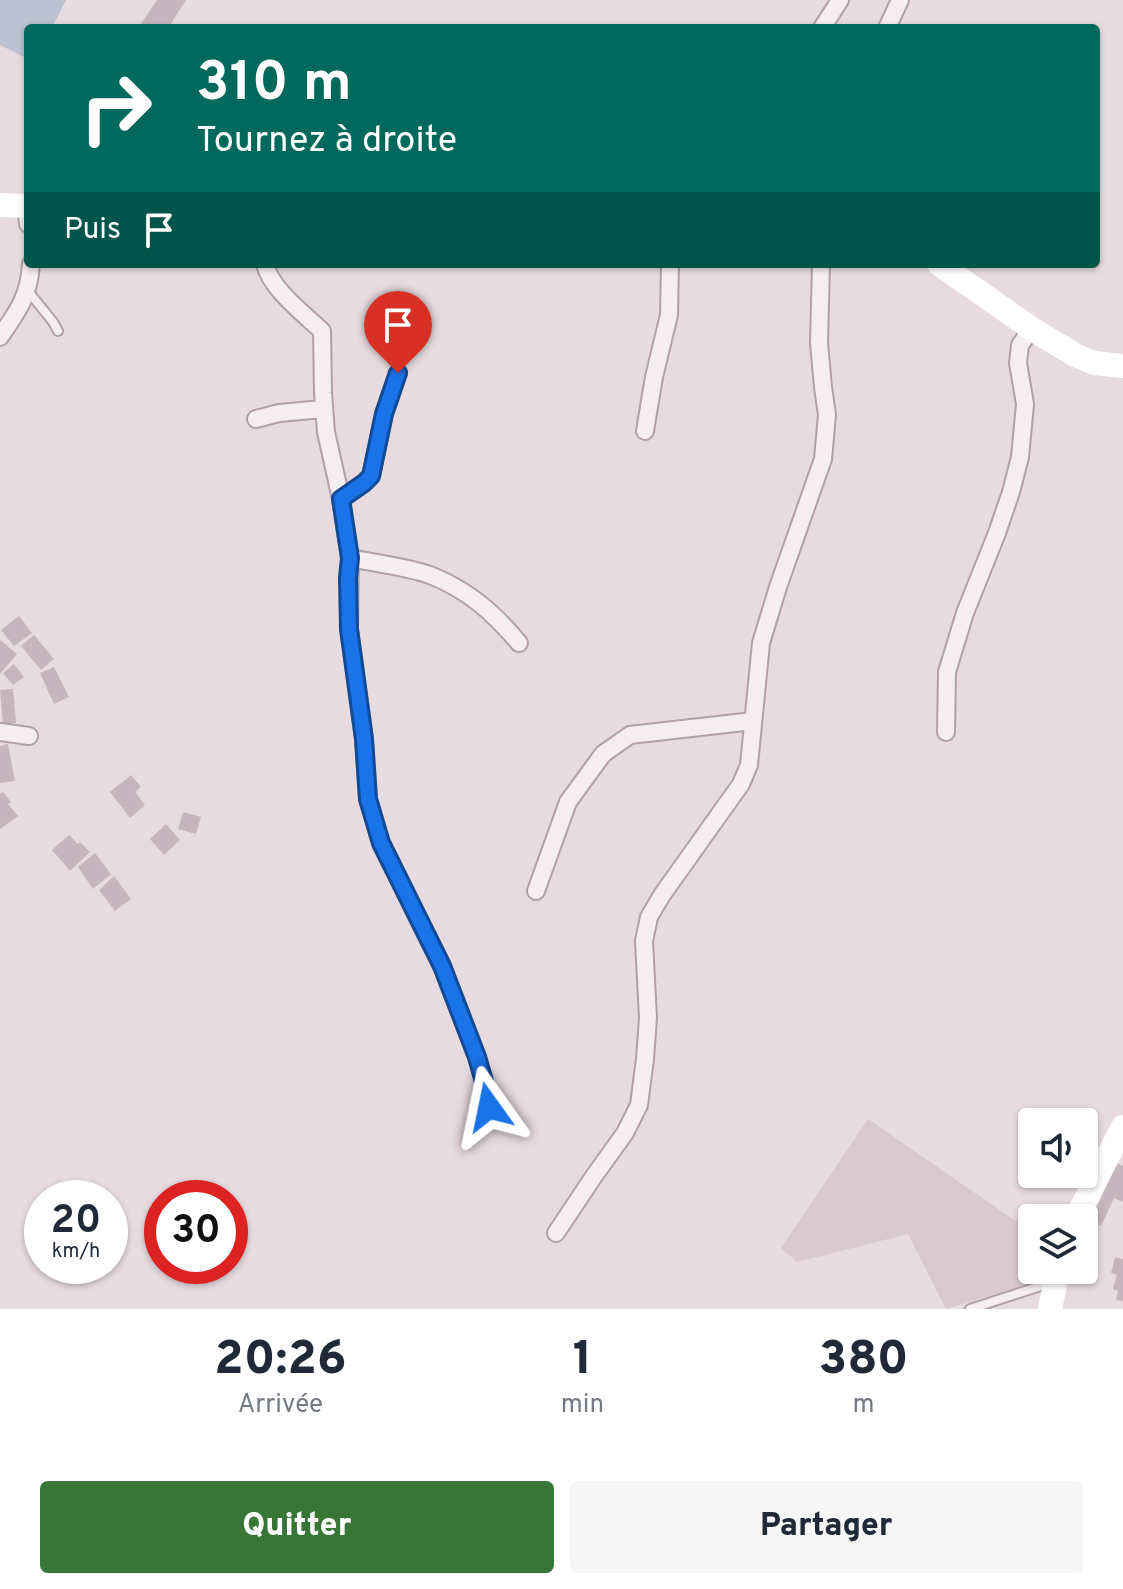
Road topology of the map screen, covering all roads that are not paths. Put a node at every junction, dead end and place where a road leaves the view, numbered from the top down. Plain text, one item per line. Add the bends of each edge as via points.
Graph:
1 (840, 0) edge
2 (900, 0) edge
3 (825, 24) edge
4 (889, 24) edge
5 (0, 205) edge
6 (24, 211) edge
7 (30, 268) edge
8 (266, 268) edge
9 (670, 268) edge
10 (821, 268) edge
11 (945, 268) edge
12 (27, 290) junction
13 (1032, 329) junction
14 (58, 331) dead end
15 (0, 337) edge
16 (1123, 366) edge
17 (398, 373) dead end
18 (323, 409) junction
19 (256, 419) dead end
20 (645, 431) dead end
21 (341, 499) junction
22 (350, 558) junction
23 (519, 643) dead end
24 (753, 721) junction
25 (0, 732) edge
26 (946, 732) dead end
27 (29, 736) dead end
28 (536, 891) dead end
29 (489, 1107) dead end
30 (1123, 1127) edge
31 (1083, 1204) edge
32 (556, 1233) dead end
33 (1042, 1284) edge
34 (1055, 1284) edge
35 (970, 1309) edge
36 (1050, 1309) edge

1 - 3 street
2 - 4 street
5 - 6 main road
7 - 12 street
8 - 18 street via 279,289 322,331
9 - 20 street via 669,315
10 - 24 street via 819,343 827,415 823,459 761,643
11 - 13 main road
12 - 14 lane
12 - 15 street
13 - 16 main road via 1094,363
13 - 26 street via 1020,345 1018,363 1025,404 1020,457 947,672
17 - 21 street via 371,476
18 - 19 street
18 - 21 street
21 - 22 street
22 - 23 street via 429,575 468,594
22 - 29 street via 349,629 368,799 381,843 442,966 477,1057
24 - 28 street via 630,735 603,754 568,802
24 - 32 street via 749,765 741,784 649,917 644,941 648,1018 639,1105
25 - 27 street
30 - 31 main road
33 - 35 lane
34 - 36 main road

